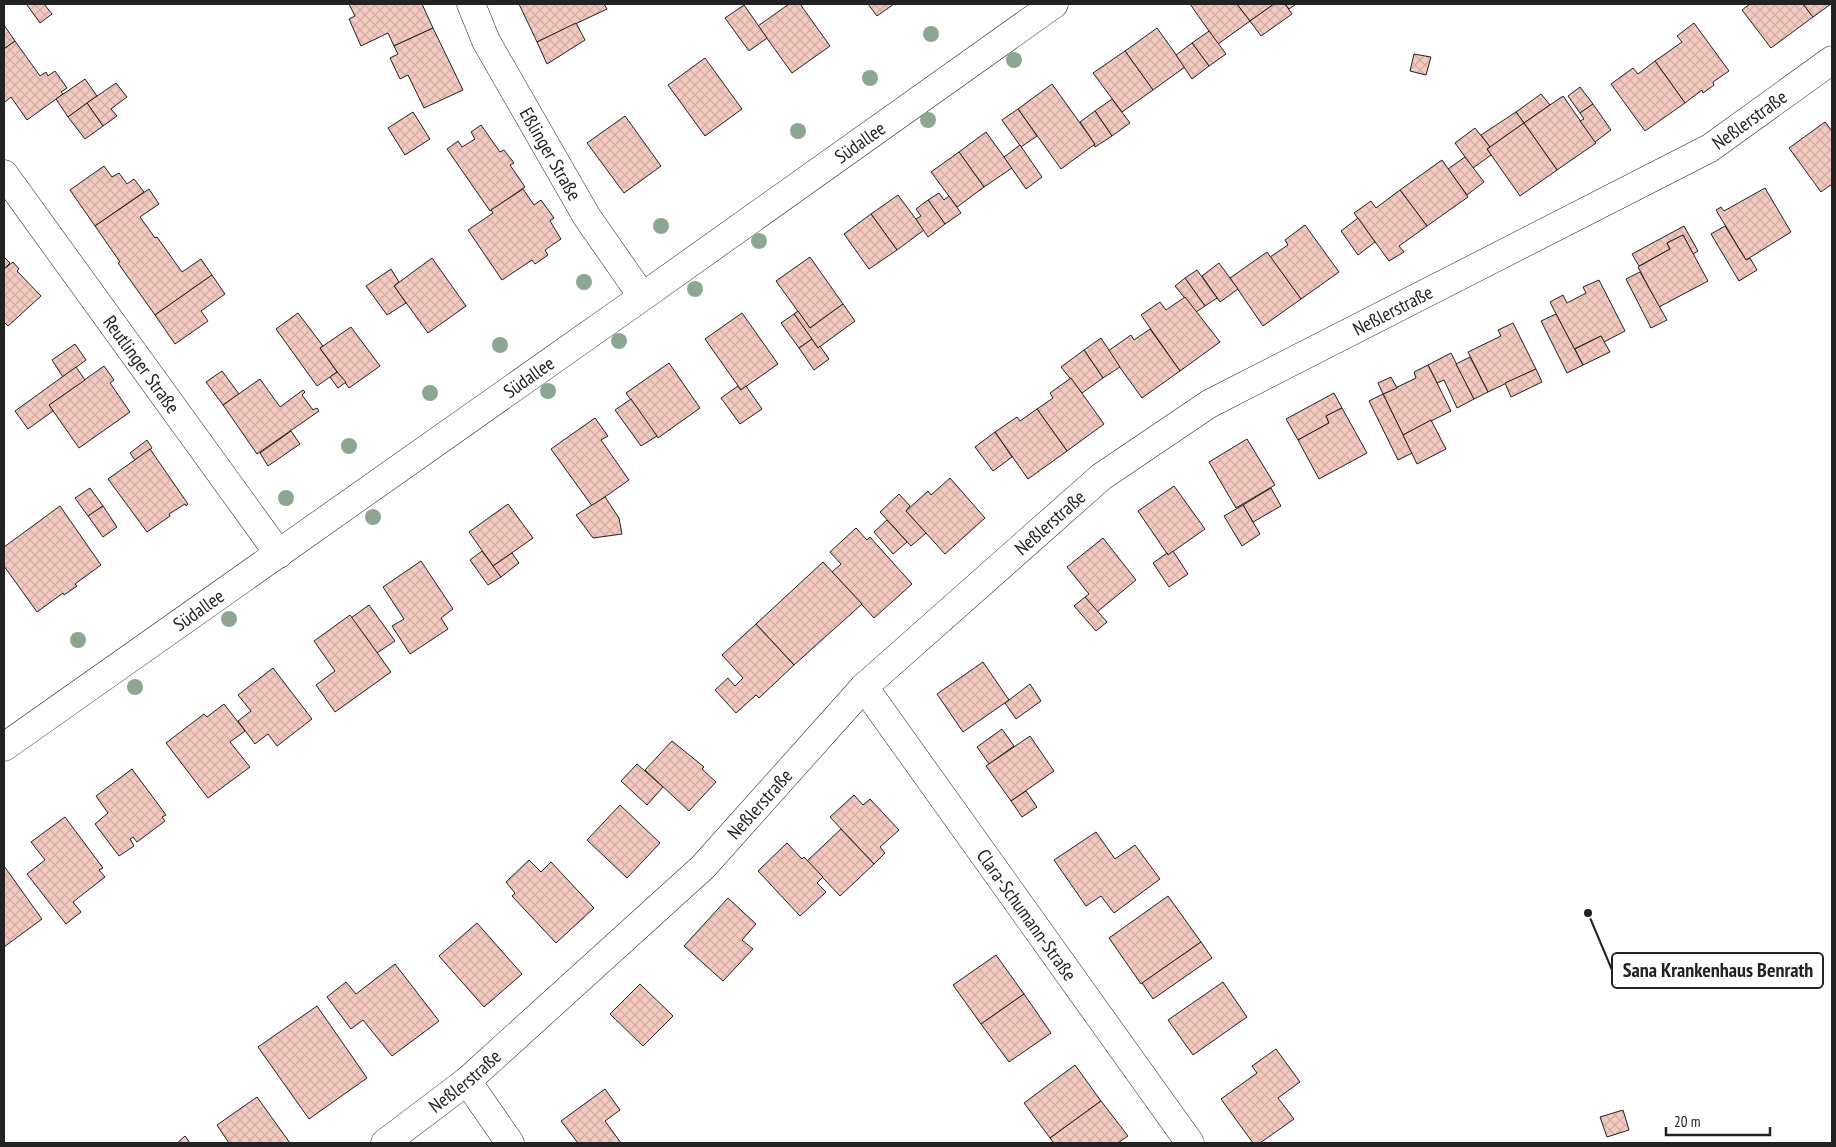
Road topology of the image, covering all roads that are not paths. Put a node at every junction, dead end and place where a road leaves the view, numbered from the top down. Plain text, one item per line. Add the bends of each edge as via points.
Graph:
1 (470, 4) edge
2 (1054, 4) edge
3 (1832, 60) edge
4 (4, 174) edge
5 (642, 296) junction
6 (279, 554) junction
7 (864, 687) junction
8 (4, 747) edge
9 (467, 1080) junction
10 (385, 1143) edge
11 (510, 1143) edge
12 (1190, 1143) edge

1 - 5 street, Eßlinger Straße via 486,41 587,217
2 - 5 street, Südallee
3 - 7 street, Neßlerstraße via 1710,148 1209,404 1101,476
4 - 6 street, Reutlinger Straße
5 - 6 street, Südallee
6 - 8 street, Südallee
7 - 9 street, Neßlerstraße via 703,867
7 - 12 street, Clara-Schumann-Straße
9 - 10 street, Neßlerstraße
9 - 11 street

